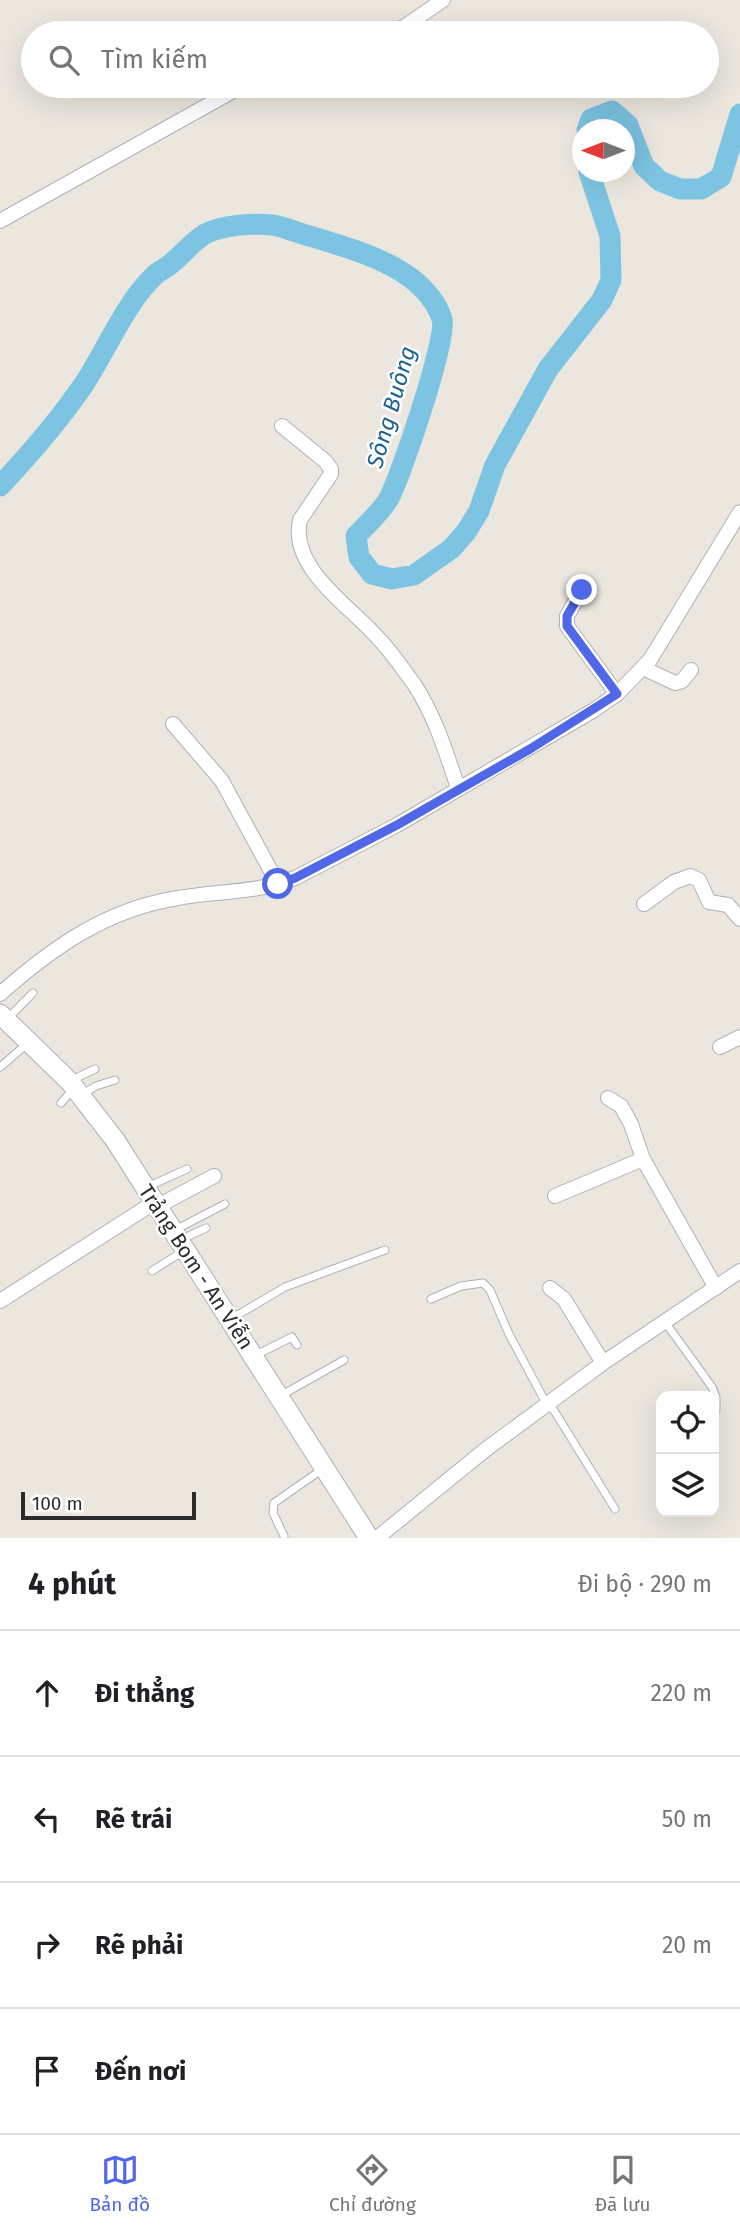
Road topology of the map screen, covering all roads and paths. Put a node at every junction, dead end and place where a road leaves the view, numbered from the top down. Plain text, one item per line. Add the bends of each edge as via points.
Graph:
1 (443, 0) edge
2 (413, 21) edge
3 (220, 98) edge
4 (0, 221) edge
5 (282, 426) dead end
6 (740, 513) edge
7 (582, 590) dead end
8 (643, 668) junction
9 (691, 670) dead end
10 (617, 694) junction
11 (173, 724) dead end
12 (458, 788) junction
13 (278, 884) junction
14 (643, 904) dead end
15 (740, 919) edge
16 (33, 993) dead end
17 (0, 994) edge
18 (3, 1017) edge
19 (740, 1037) edge
20 (30, 1041) junction
21 (720, 1047) dead end
22 (0, 1067) edge
23 (95, 1069) dead end
24 (115, 1080) dead end
25 (75, 1088) junction
26 (608, 1098) dead end
27 (61, 1103) dead end
28 (643, 1159) junction
29 (187, 1169) dead end
30 (214, 1176) dead end
31 (555, 1196) dead end
32 (153, 1198) junction
33 (225, 1203) dead end
34 (206, 1228) dead end
35 (179, 1240) junction
36 (385, 1250) dead end
37 (152, 1271) dead end
38 (740, 1271) edge
39 (550, 1288) dead end
40 (716, 1288) junction
41 (431, 1299) dead end
42 (0, 1301) edge
43 (230, 1319) junction
44 (665, 1322) junction
45 (297, 1345) dead end
46 (253, 1356) junction
47 (344, 1360) dead end
48 (603, 1363) junction
49 (714, 1391) edge
50 (279, 1396) junction
51 (549, 1405) junction
52 (325, 1468) junction
53 (615, 1509) dead end
54 (284, 1536) edge
55 (370, 1538) edge

1 - 2 street
3 - 4 street
5 - 12 street via 331,468 298,528 310,567 377,636 414,684 442,739
6 - 8 street
7 - 10 street via 567,616 567,626
8 - 9 street via 675,682
8 - 10 street
10 - 12 street
11 - 13 street via 222,781
12 - 13 street via 330,861
13 - 17 street via 176,898 100,921 29,968
14 - 15 street via 674,881 690,876 699,880 709,902 728,905
16 - 18 lane
18 - 20 main road, Trảng Bom - An Viễn
19 - 21 street
20 - 22 lane
20 - 25 main road, Trảng Bom - An Viễn
23 - 25 lane
24 - 25 lane
25 - 27 lane
25 - 32 main road, Trảng Bom - An Viễn
26 - 28 street via 621,1106
28 - 31 street
28 - 40 street
29 - 32 lane
30 - 32 street
32 - 35 main road, Trảng Bom - An Viễn
32 - 42 street
33 - 35 lane
34 - 35 lane
35 - 37 lane
35 - 43 main road, Trảng Bom - An Viễn
36 - 43 lane via 285,1287
38 - 40 street
39 - 48 street via 564,1300
40 - 44 street
41 - 51 lane via 461,1286 483,1283
43 - 46 main road, Trảng Bom - An Viễn
44 - 48 street
44 - 49 lane
45 - 46 lane via 291,1334
46 - 50 main road, Trảng Bom - An Viễn
47 - 50 lane
48 - 51 street
50 - 52 main road, Trảng Bom - An Viễn
51 - 53 lane
51 - 55 street
52 - 54 lane via 274,1503 273,1513
52 - 55 main road, Trảng Bom - An Viễn

